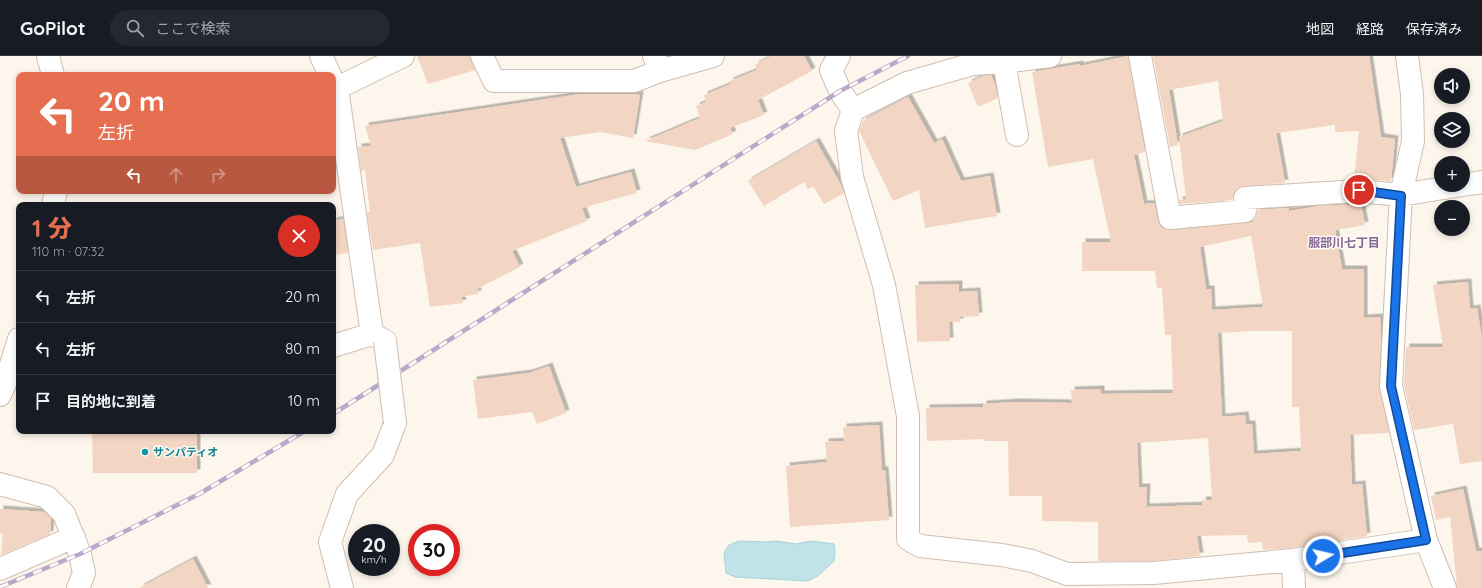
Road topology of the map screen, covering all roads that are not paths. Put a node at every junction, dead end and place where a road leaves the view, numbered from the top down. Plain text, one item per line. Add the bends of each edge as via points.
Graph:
1 (48, 56) edge
2 (321, 56) edge
3 (403, 56) edge
4 (482, 56) edge
5 (713, 56) edge
6 (1050, 56) edge
7 (1140, 56) edge
8 (1407, 56) edge
9 (832, 60) edge
10 (1004, 62) junction
11 (657, 63) edge
12 (52, 72) edge
13 (329, 72) edge
14 (336, 80) edge
15 (336, 98) edge
16 (853, 110) junction
17 (1017, 135) dead end
18 (1482, 182) edge
19 (1470, 184) edge
20 (1434, 190) edge
21 (1401, 196) junction
22 (378, 338) junction
23 (336, 345) edge
24 (16, 352) edge
25 (8, 386) edge
26 (0, 484) edge
27 (74, 537) junction
28 (1426, 540) junction
29 (1293, 560) junction
30 (0, 569) edge
31 (78, 588) edge
32 (342, 588) edge
33 (1294, 588) edge
34 (1445, 588) edge

1 - 12 street
2 - 13 street
3 - 14 street
4 - 11 street via 494,81 634,81
5 - 11 street
6 - 10 street
7 - 21 street via 1170,218 1245,211 1245,198 1359,190
8 - 21 street via 1412,94 1413,141
9 - 16 street via 840,91
10 - 16 street via 973,64 907,83
10 - 17 street
15 - 22 street
16 - 29 street via 846,131 852,177 884,285 908,416 908,539 920,546 1032,561 1067,574 1154,573
18 - 19 street
20 - 21 street
21 - 28 street via 1391,386
22 - 23 street
22 - 32 street, bridge via 395,423 383,455 347,494 330,542
24 - 25 street
26 - 27 street via 47,497 64,514
27 - 30 street
27 - 31 street via 84,572
28 - 29 street
28 - 34 street
29 - 33 street

